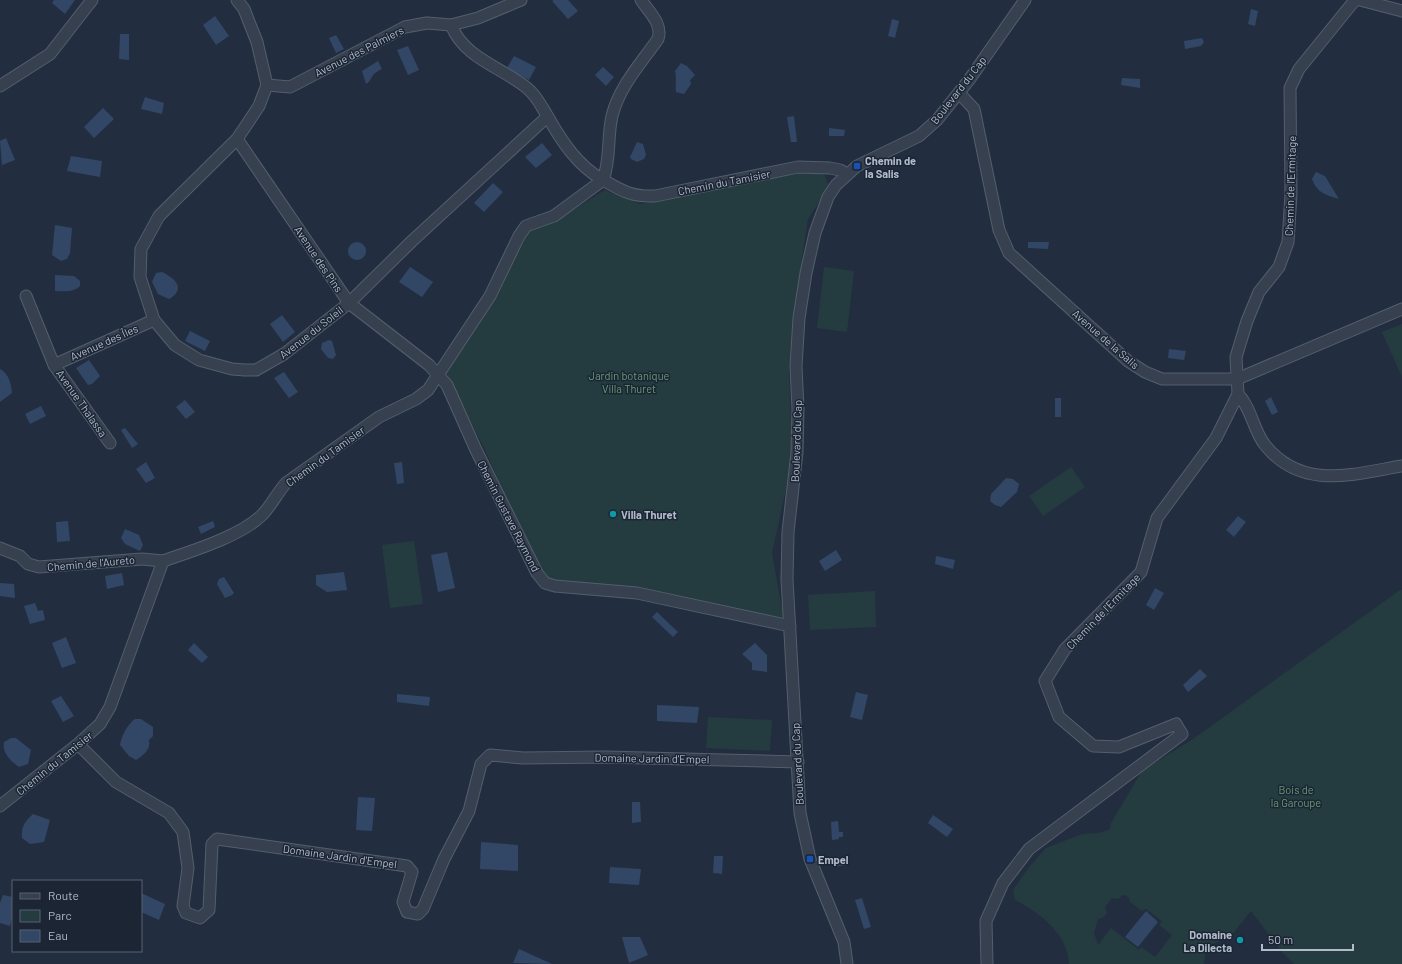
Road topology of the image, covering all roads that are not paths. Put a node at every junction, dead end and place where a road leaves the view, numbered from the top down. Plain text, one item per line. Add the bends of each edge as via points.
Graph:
1 (92, 0) edge
2 (237, 0) edge
3 (521, 0) edge
4 (641, 0) edge
5 (1025, 0) edge
6 (1355, 0) edge
7 (1360, 0) edge
8 (507, 3) edge
9 (1402, 11) edge
10 (451, 25) junction
11 (267, 85) junction
12 (0, 86) edge
13 (959, 94) junction
14 (547, 117) junction
15 (237, 139) junction
16 (846, 174) junction
17 (603, 180) junction
18 (26, 296) dead end
19 (349, 303) junction
20 (1402, 309) edge
21 (154, 320) junction
22 (54, 365) junction
23 (439, 375) junction
24 (1237, 379) junction
25 (1238, 394) junction
26 (110, 443) dead end
27 (1402, 466) edge
28 (0, 548) edge
29 (163, 561) junction
30 (790, 626) junction
31 (78, 744) junction
32 (798, 762) junction
33 (0, 806) edge
34 (847, 964) edge
35 (987, 964) edge

1 - 12 street via 50,54
2 - 11 street via 244,9 257,42
3 - 8 street, Avenue des Palmiers
4 - 17 street via 658,23 660,32 658,39 623,88 612,116 608,168
5 - 13 street, Boulevard du Cap
6 - 24 street, Chemin de l'Ermitage via 1299,70 1290,88 1291,194 1288,242 1278,267 1259,292 1247,321 1236,357
7 - 9 street
8 - 10 street, Avenue des Palmiers
10 - 11 street, Avenue des Palmiers via 427,24 405,27 290,87
10 - 14 street, Chemin du Tamisier via 456,37 472,54 526,88 540,101
11 - 15 street, Avenue du Soleil via 259,106
13 - 16 street, Boulevard du Cap via 919,136 857,166
13 - 24 street, Avenue de la Salis via 974,109 999,230 1009,253 1128,361 1145,372 1162,379
14 - 17 street, Chemin du Tamisier via 573,156 589,172
14 - 19 street, Avenue du Soleil via 412,241
15 - 19 street, Avenue des Pins
15 - 21 street, Avenue du Soleil via 159,216 141,249 140,277
16 - 17 street, Chemin du Tamisier via 830,168 798,167 654,196 628,194
16 - 30 street, Boulevard du Cap via 828,197 815,233 799,318 796,366 797,452 788,532
17 - 23 street, Chemin du Tamisier via 554,216 526,226 490,296
18 - 22 street, Avenue Thalassa
19 - 21 street, Avenue du Soleil via 284,354 256,370 232,369 199,360 175,345
19 - 23 street, Avenue des Pins via 429,364
20 - 24 street, Avenue de la Salis
21 - 22 street, Avenue des Îles
22 - 26 street, Avenue Thalassa
23 - 29 street, Chemin du Tamisier via 428,390 416,399 379,417 286,483 262,515 249,526
23 - 30 street, Chemin Gustave Raymond via 447,385 476,450 544,583 637,593
24 - 25 street, Chemin de l'Ermitage
25 - 27 street via 1246,402 1264,445 1296,471 1331,477
25 - 35 street, Chemin de l'Ermitage via 1216,438 1157,518 1141,572 1066,649 1045,681 1059,717 1093,746 1118,747 1176,724 1182,734 1029,850 1003,883 986,921
28 - 29 street, Chemin de l'Aureto via 20,556 28,564 40,567 142,559
29 - 31 street, Chemin du Tamisier via 110,707 100,724
30 - 32 street, Boulevard du Cap
31 - 32 street, Domaine Jardin d'Empel via 116,782 169,813 183,832 188,868 183,906 186,914 200,918 209,910 212,844 217,839 407,866 412,872 403,902 407,912 418,914 469,811 480,764 490,755 523,758 605,757
31 - 33 street, Chemin du Tamisier
32 - 34 street, Boulevard du Cap via 800,813 810,859 844,942

